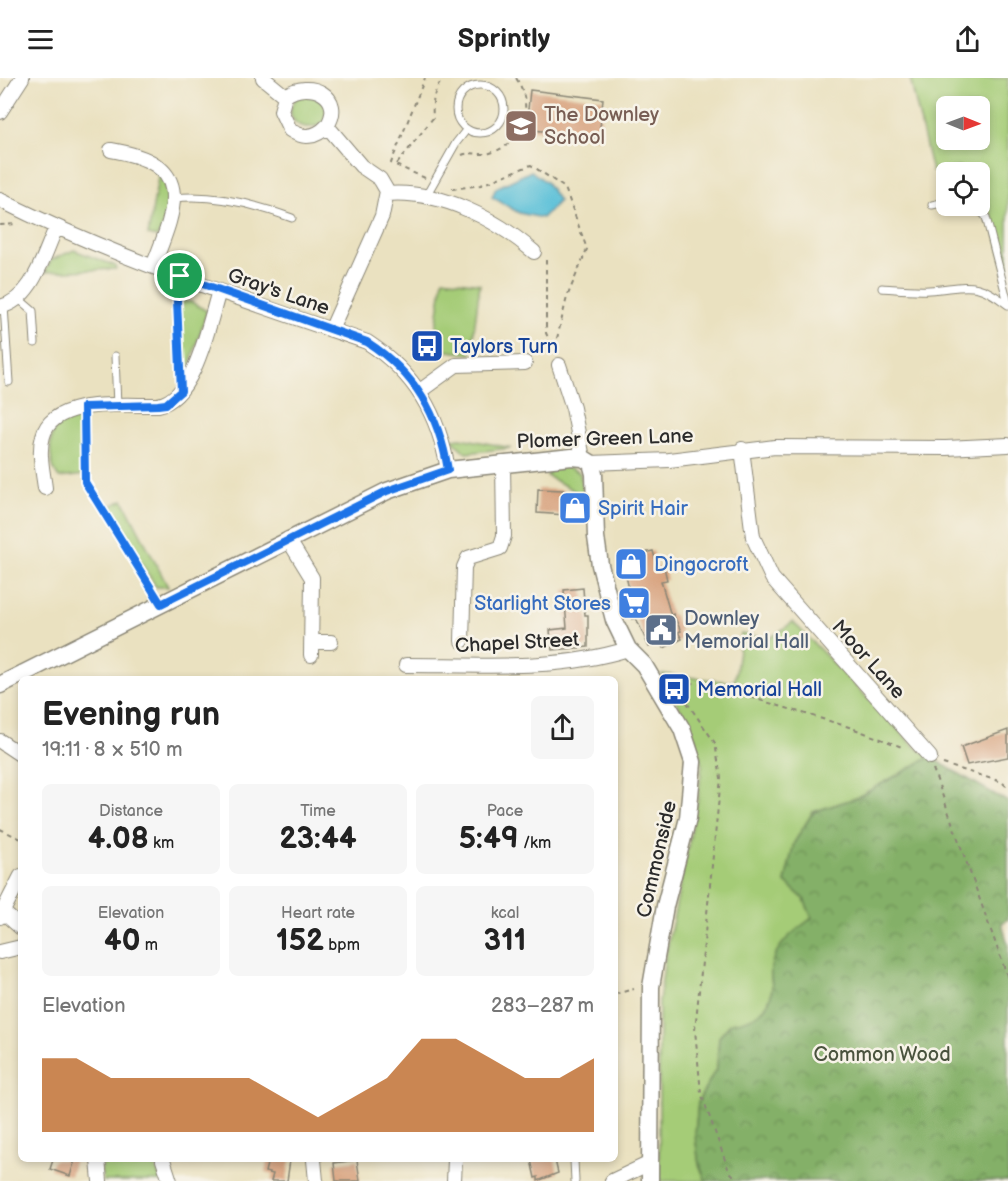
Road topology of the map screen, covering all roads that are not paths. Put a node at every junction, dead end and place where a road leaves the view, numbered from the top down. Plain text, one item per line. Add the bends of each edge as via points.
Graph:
1 (22, 78) edge
2 (263, 78) edge
3 (493, 78) edge
4 (489, 86) junction
5 (285, 96) junction
6 (0, 112) edge
7 (327, 126) junction
8 (467, 129) junction
9 (111, 150) dead end
10 (387, 194) junction
11 (426, 196) junction
12 (174, 198) junction
13 (0, 200) edge
14 (936, 204) edge
15 (932, 205) dead end
16 (985, 216) edge
17 (292, 219) dead end
18 (56, 228) junction
19 (534, 252) dead end
20 (153, 266) junction
21 (882, 288) dead end
22 (219, 291) junction
23 (19, 299) junction
24 (1008, 304) edge
25 (2, 307) edge
26 (332, 330) junction
27 (35, 343) dead end
28 (115, 356) dead end
29 (557, 359) road end
30 (525, 363) dead end
31 (9, 382) dead end
32 (420, 391) junction
33 (117, 406) junction
34 (1008, 445) edge
35 (742, 450) junction
36 (587, 460) junction
37 (503, 463) junction
38 (448, 470) junction
39 (45, 488) dead end
40 (288, 539) junction
41 (462, 641) dead end
42 (331, 642) dead end
43 (628, 649) junction
44 (406, 665) dead end
45 (0, 685) edge
46 (0, 741) edge
47 (18, 753) edge
48 (930, 757) road end
49 (18, 882) edge
50 (1, 915) edge
51 (18, 926) edge
52 (18, 947) edge
53 (0, 952) edge
54 (98, 1162) edge
55 (164, 1162) edge
56 (314, 1162) edge
57 (454, 1162) edge
58 (574, 1162) edge
59 (650, 1163) junction
60 (100, 1181) edge
61 (170, 1181) edge
62 (316, 1181) edge
63 (454, 1181) edge
64 (575, 1181) edge
65 (612, 1181) edge
66 (650, 1181) edge

1 - 6 street
2 - 5 street
3 - 4 lane
4 - 8 lane via 475,85 458,97 458,118
4 - 8 lane via 503,100 502,120 487,132
5 - 7 street via 281,111 290,130 308,136 317,135
5 - 7 street via 299,86 324,91 333,113
7 - 10 street via 361,166 385,185
8 - 11 lane
9 - 12 street via 141,155 152,162 172,186
10 - 11 street
10 - 26 street via 386,207
11 - 19 street via 499,225
12 - 17 lane via 237,202
12 - 20 street
13 - 18 street, Gray's Lane
14 - 15 lane
16 - 24 lane
18 - 20 street, Gray's Lane
18 - 23 street
20 - 22 street, Gray's Lane
21 - 24 lane via 974,286 988,289
22 - 26 street, Gray's Lane
22 - 33 street via 197,360 181,391 166,404
23 - 25 street
23 - 27 lane via 33,311
25 - 31 lane
26 - 32 street, Gray's Lane via 367,342 388,356
28 - 33 lane
29 - 36 street
30 - 32 street via 456,366
32 - 38 street, Gray's Lane via 440,432
33 - 39 street via 84,407 58,415 46,429 41,453
34 - 35 street, Plomer Green Lane
35 - 36 street, Plomer Green Lane via 669,460
35 - 48 street, Moor Lane via 753,537 772,578
36 - 37 street, Plomer Green Lane
36 - 43 street via 594,474 600,565 615,620
37 - 38 street, Plomer Green Lane
37 - 41 street via 504,536 500,548 468,558 464,567
38 - 40 street, Plomer Green Lane via 387,491
40 - 42 street via 312,578 312,649
40 - 45 street, Plomer Green Lane
43 - 44 street, Chapel Street via 563,662
43 - 59 street, Commonside via 654,680 682,729 693,762 688,818 665,906 651,983
46 - 47 street
49 - 50 street
50 - 51 street
52 - 53 street
54 - 60 street
55 - 61 street
56 - 62 street
57 - 63 street
58 - 64 lane
59 - 65 street
59 - 66 street, Commonside

